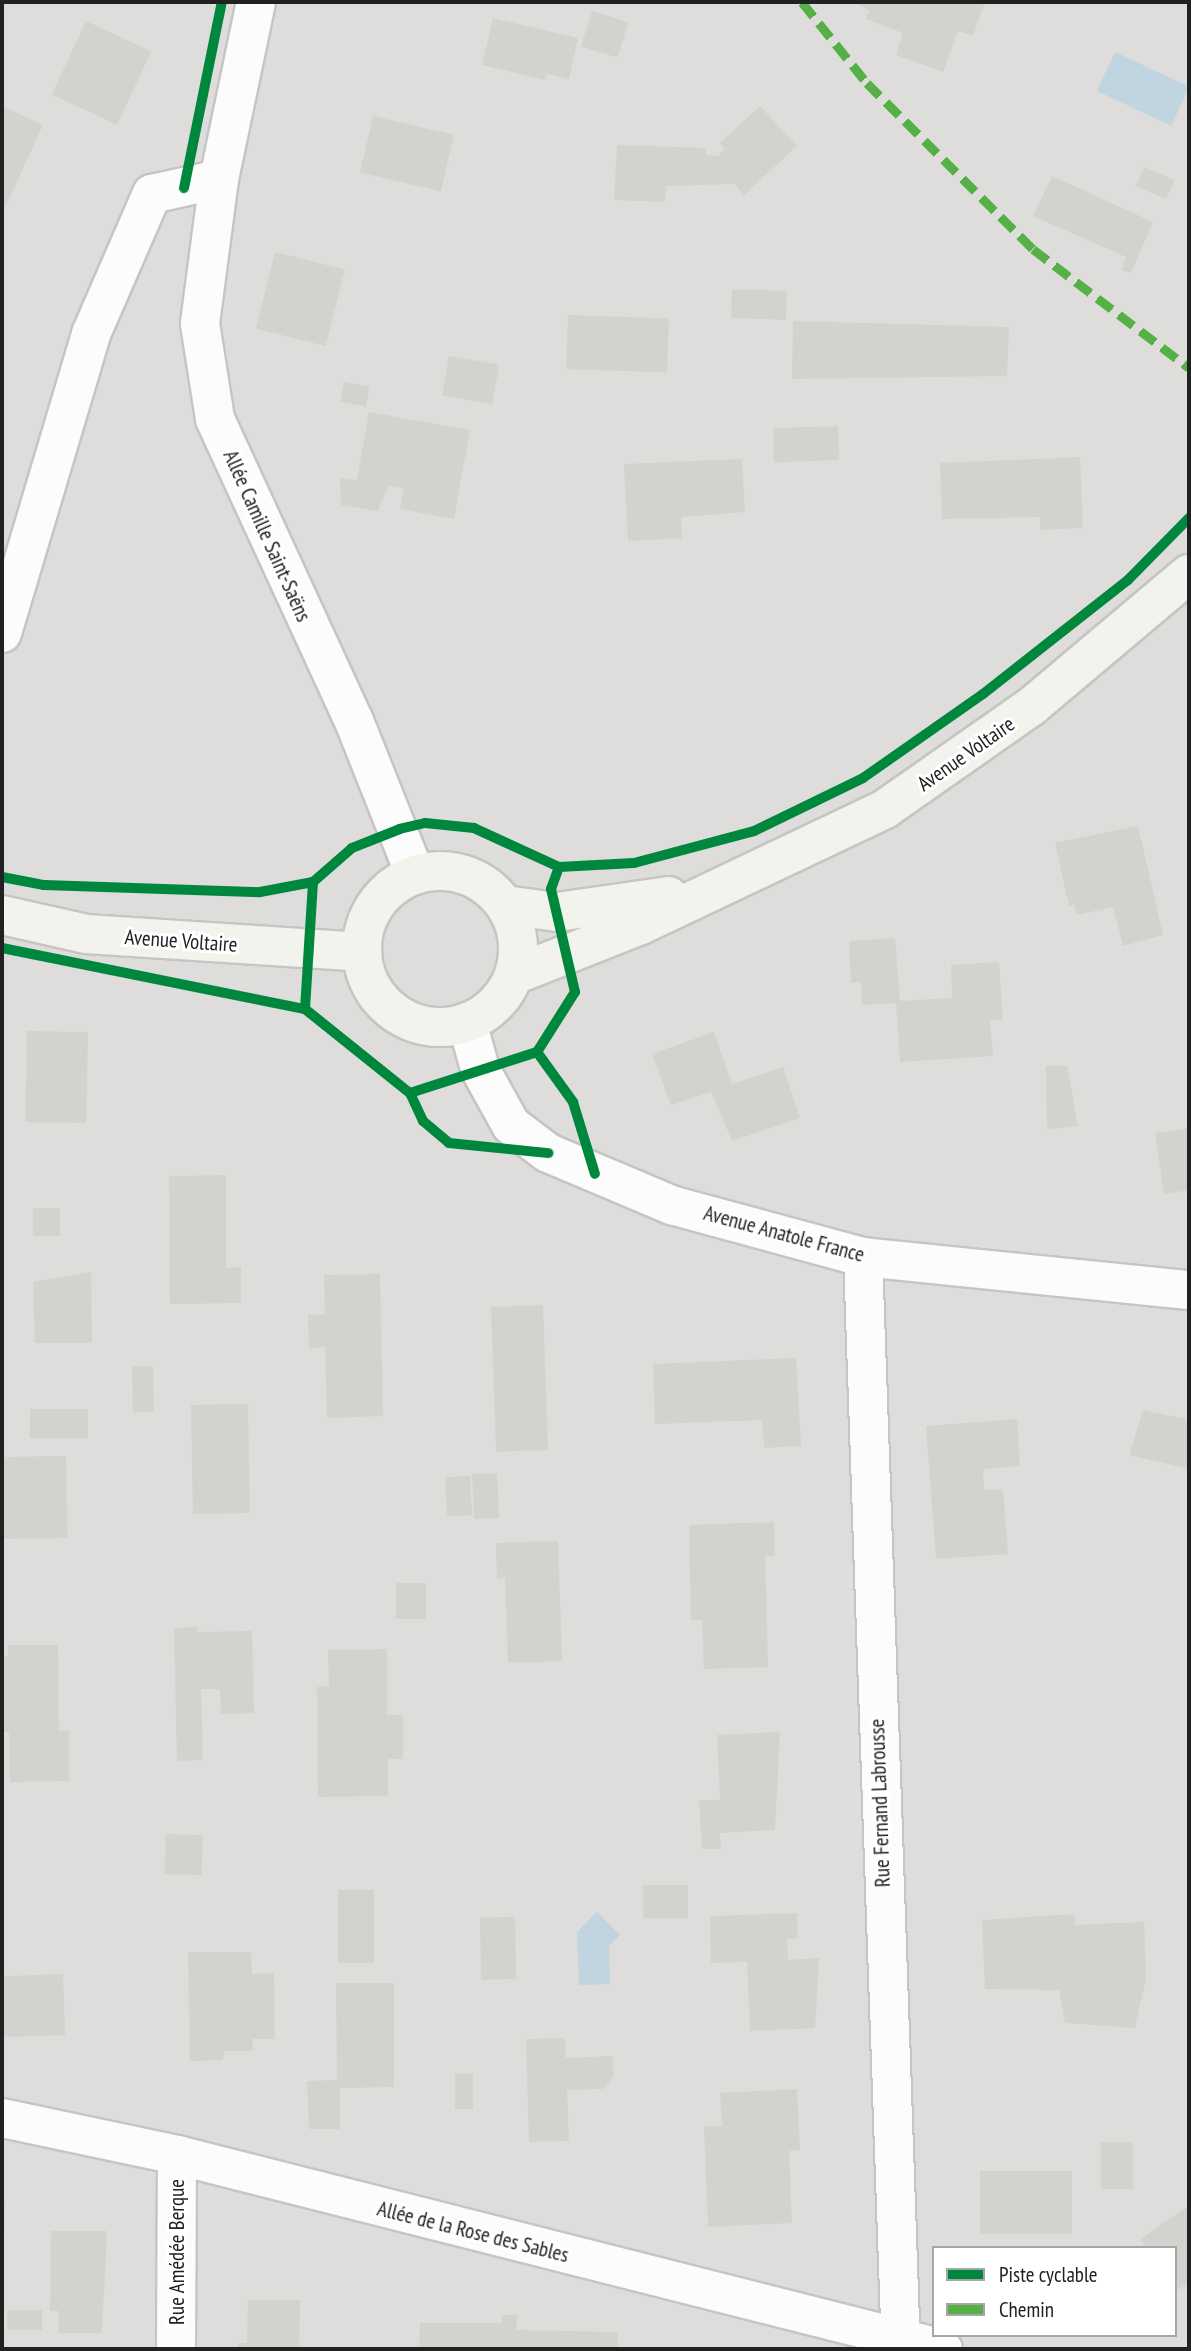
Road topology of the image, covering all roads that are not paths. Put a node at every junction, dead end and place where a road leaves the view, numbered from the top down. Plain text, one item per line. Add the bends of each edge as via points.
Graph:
1 (256, 2) edge
2 (219, 179) junction
3 (1189, 574) edge
4 (2, 633) edge
5 (415, 874) junction
6 (713, 888) junction
7 (505, 905) junction
8 (2, 915) edge
9 (362, 952) junction
10 (514, 975) junction
11 (467, 1022) junction
12 (863, 1257) junction
13 (1189, 1290) edge
14 (2, 2118) edge
15 (177, 2155) junction
16 (899, 2345) edge
17 (176, 2349) edge
18 (943, 2349) edge

1 - 2 street, Allée Camille Saint-Saëns
2 - 4 street via 152,194 91,334
2 - 5 street, Allée Camille Saint-Saëns via 200,324 215,419 354,721
3 - 6 main road, Avenue Voltaire via 950,767 885,809
5 - 7 main road via 465,875
5 - 9 main road via 375,904
6 - 7 main road, Avenue Voltaire via 588,911
6 - 10 main road, Avenue Voltaire via 641,925
7 - 10 main road via 519,952
8 - 9 main road, Avenue Voltaire via 86,934
9 - 11 main road via 379,997 397,1014 419,1024
10 - 11 main road via 503,995
11 - 12 street, Avenue Anatole France via 490,1094 511,1125 548,1153 671,1205
12 - 13 street, Avenue Anatole France
12 - 16 street, Rue Fernand Labrousse
14 - 15 street, Allée de la Rose des Sables
15 - 16 street, Allée de la Rose des Sables
15 - 17 street, Rue Amédée Berque
16 - 18 street, Allée de la Rose des Sables

